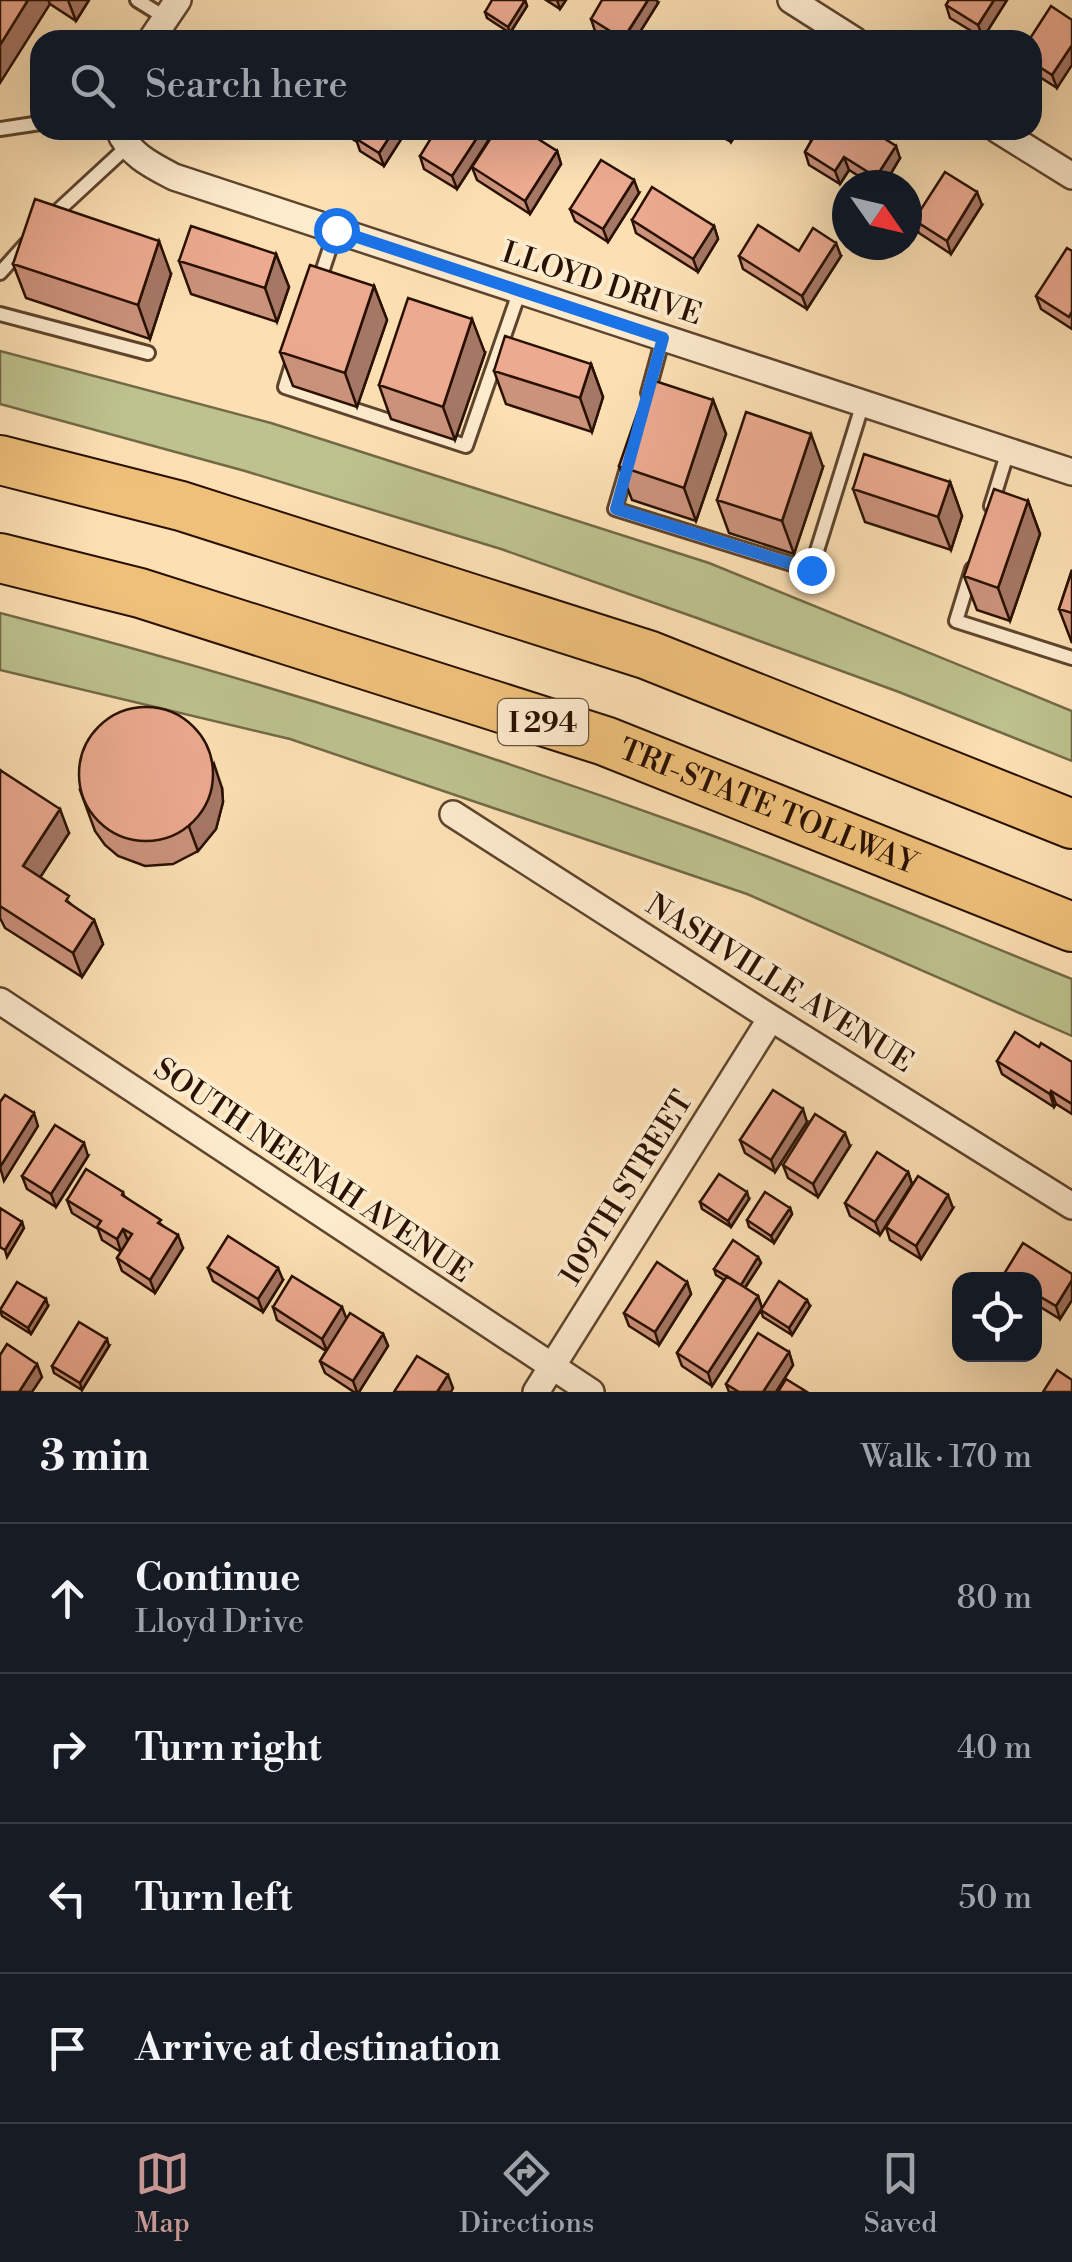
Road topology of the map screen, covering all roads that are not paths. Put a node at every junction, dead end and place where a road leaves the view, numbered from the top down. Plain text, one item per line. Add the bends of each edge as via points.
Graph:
1 (138, 0) edge
2 (791, 0) edge
3 (170, 6) edge
4 (157, 30) edge
5 (838, 30) edge
6 (30, 124) edge
7 (0, 129) edge
8 (121, 140) edge
9 (125, 140) edge
10 (1014, 140) edge
11 (1072, 176) edge
12 (44, 222) edge
13 (336, 230) junction
14 (34, 235) edge
15 (0, 273) edge
16 (520, 290) junction
17 (314, 296) edge
18 (0, 314) edge
19 (663, 338) junction
20 (296, 350) edge
21 (148, 353) dead end
22 (863, 403) junction
23 (644, 405) edge
24 (1008, 452) junction
25 (630, 457) edge
26 (0, 460) edge
27 (1072, 472) edge
28 (987, 520) edge
29 (977, 554) edge
30 (0, 558) edge
31 (1072, 658) edge
32 (454, 814) dead end
33 (1072, 824) edge
34 (1072, 927) edge
35 (0, 1001) edge
36 (771, 1018) junction
37 (1072, 1206) edge
38 (552, 1367) junction
39 (536, 1392) edge
40 (591, 1392) edge

1 - 3 lane
2 - 5 street
3 - 4 street
6 - 7 lane
8 - 12 lane
9 - 13 street, LLOYD DRIVE via 144,162 174,177
10 - 11 street
13 - 16 street, LLOYD DRIVE
13 - 17 lane
14 - 15 lane
16 - 19 street, LLOYD DRIVE
16 - 20 lane via 466,446 285,387
18 - 21 lane
19 - 22 street, LLOYD DRIVE
19 - 23 lane
22 - 24 street, LLOYD DRIVE
22 - 25 lane via 811,570 616,509
24 - 27 street, LLOYD DRIVE
24 - 28 lane
26 - 33 highway via 181,506 648,655
29 - 31 lane via 956,621
30 - 34 highway, TRI-STATE TOLLWAY / I 294 via 140,593 605,741
32 - 36 street, NASHVILLE AVENUE
35 - 38 street, SOUTH NEENAH AVENUE
36 - 37 street, NASHVILLE AVENUE
36 - 38 street, 109TH STREET
38 - 39 street, 109TH STREET
38 - 40 street, SOUTH NEENAH AVENUE

